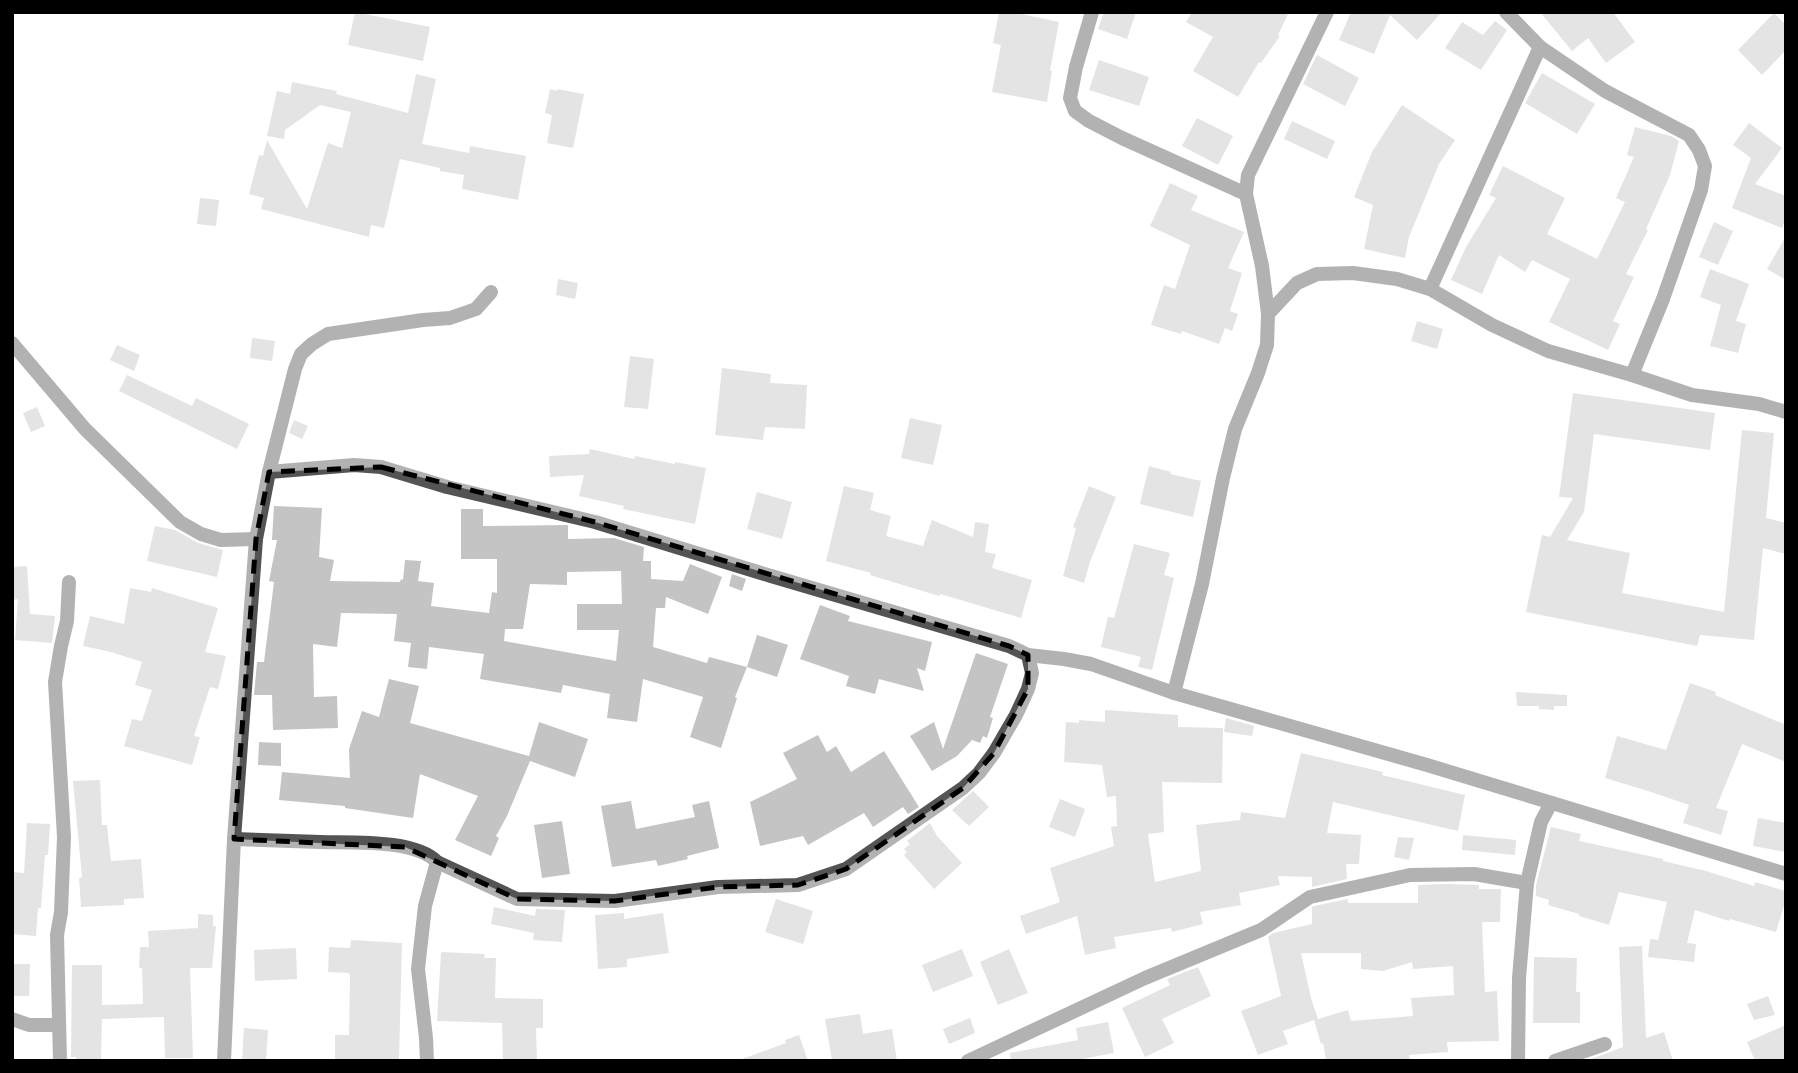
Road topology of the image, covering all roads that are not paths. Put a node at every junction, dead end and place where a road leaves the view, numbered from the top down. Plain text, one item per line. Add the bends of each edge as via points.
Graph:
1 (1092, 12) edge
2 (1327, 12) edge
3 (1506, 12) edge
4 (1540, 47) junction
5 (1246, 194) junction
6 (1430, 289) junction
7 (491, 292) dead end
8 (1268, 313) junction
9 (12, 343) edge
10 (1632, 375) junction
11 (1786, 412) edge
12 (269, 472) junction
13 (256, 539) junction
14 (69, 582) dead end
15 (1028, 655) junction
16 (1063, 659) junction
17 (1032, 673) junction
18 (1174, 693) junction
19 (1551, 803) junction
20 (234, 839) junction
21 (437, 862) junction
22 (1786, 874) edge
23 (1527, 883) junction
24 (12, 1019) edge
25 (58, 1025) junction
26 (1605, 1044) dead end
27 (60, 1061) edge
28 (224, 1061) edge
29 (426, 1061) edge
30 (968, 1061) edge
31 (1518, 1061) edge
32 (1555, 1061) edge

1 - 5 street via 1070,98 1075,111 1122,138
2 - 5 street via 1248,175
3 - 4 street
4 - 6 street
4 - 10 street via 1605,91 1689,135 1705,166 1701,190
5 - 8 street
6 - 8 street via 1353,273 1317,274 1297,283
6 - 10 street via 1548,351
7 - 12 street via 476,309 450,318 328,334 312,344 295,369
8 - 18 street via 1267,345 1235,429
9 - 13 street via 85,429 180,522 221,540
10 - 11 street via 1692,395
12 - 13 street
12 - 15 street via 354,464 381,467 595,522
13 - 20 street
14 - 25 street via 55,682 64,837 57,935
15 - 16 street
15 - 17 street
16 - 17 street
16 - 18 street
17 - 21 street via 1016,715 979,774 846,869 798,886 718,887 615,901 517,899
18 - 19 street
19 - 22 street
19 - 23 street
20 - 21 street via 370,843 405,847
20 - 28 street
21 - 29 street via 425,906 418,969
23 - 30 street via 1475,874 1410,875 1310,897 1261,930 1144,978
23 - 31 street via 1518,978
24 - 25 street via 29,1025
25 - 27 street
26 - 32 street

